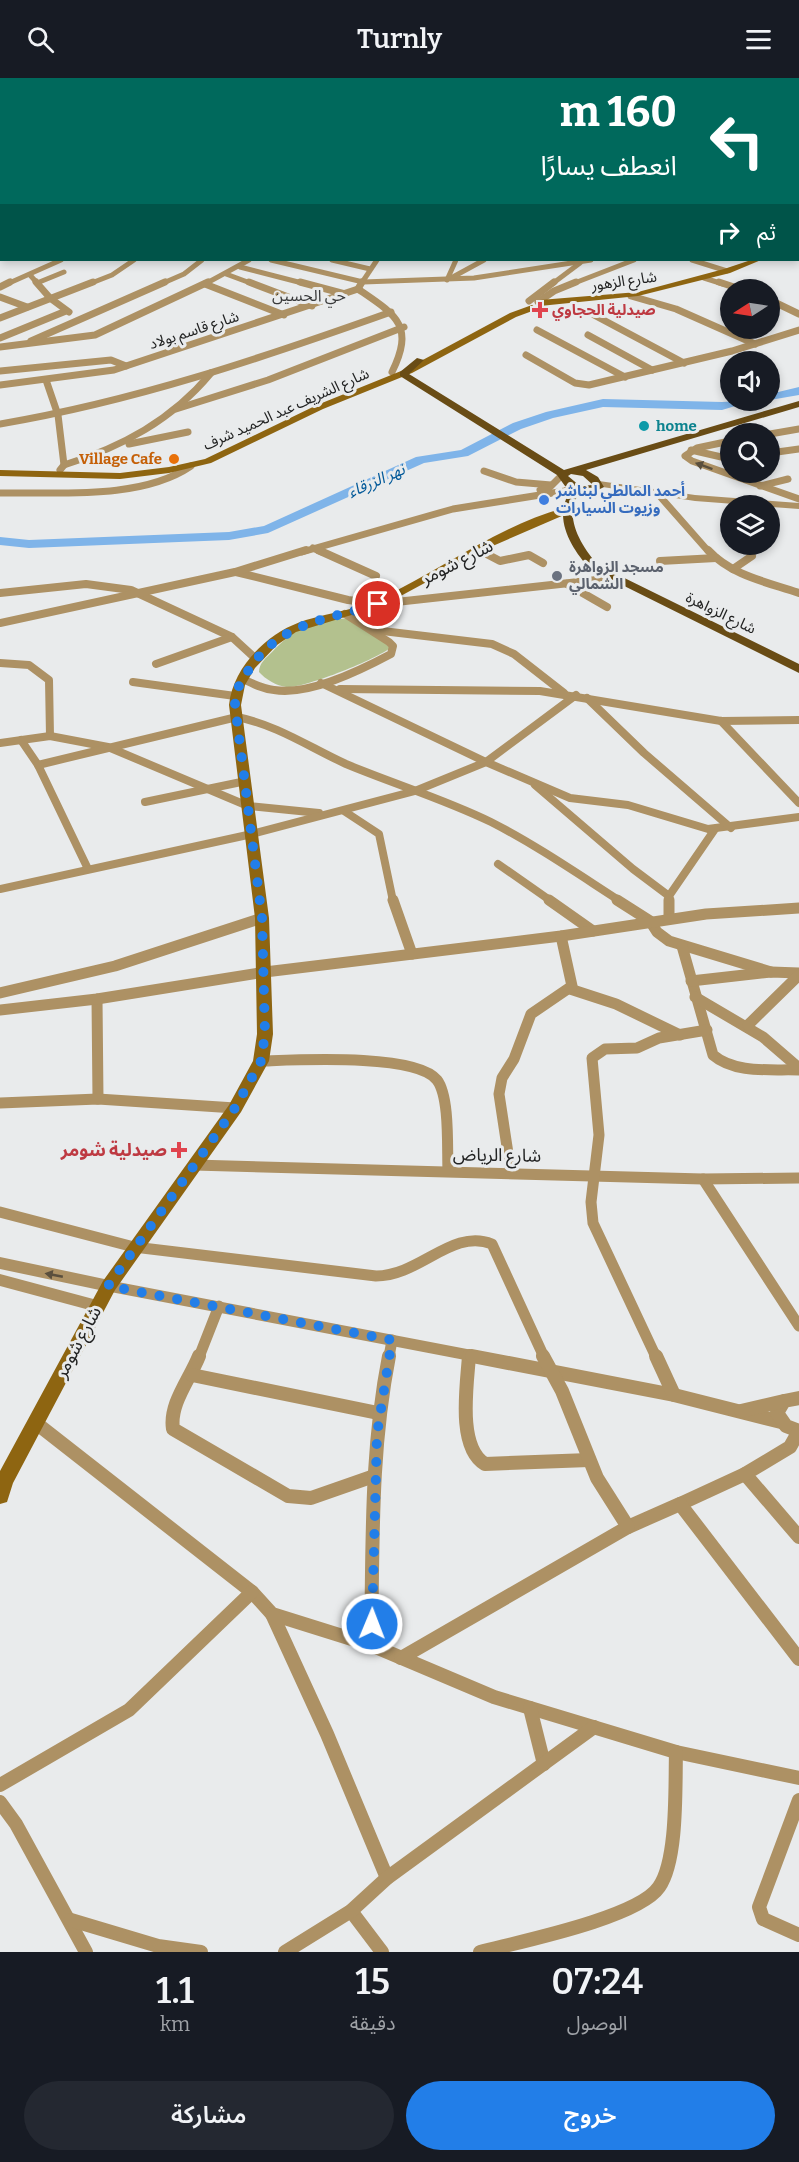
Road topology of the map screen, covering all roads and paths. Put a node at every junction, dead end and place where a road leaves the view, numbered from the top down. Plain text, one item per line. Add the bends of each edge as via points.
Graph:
1 (59, 261) edge
2 (133, 261) edge
3 (201, 261) edge
4 (248, 261) edge
5 (275, 261) edge
6 (336, 261) edge
7 (376, 261) edge
8 (456, 261) edge
9 (482, 261) edge
10 (582, 261) edge
11 (586, 261) edge
12 (631, 261) edge
13 (696, 261) edge
14 (754, 261) edge
15 (240, 267) junction
16 (370, 269) junction
17 (727, 271) junction
18 (64, 272) dead end
19 (226, 274) junction
20 (30, 275) junction
21 (704, 278) junction
22 (0, 279) edge
23 (447, 279) junction
24 (11, 282) junction
25 (363, 282) junction
26 (37, 283) junction
27 (720, 283) edge
28 (205, 284) junction
29 (0, 287) edge
30 (358, 289) junction
31 (345, 294) junction
32 (631, 296) junction
33 (0, 297) edge
34 (50, 298) junction
35 (533, 304) junction
36 (780, 305) edge
37 (312, 306) junction
38 (27, 307) junction
39 (66, 310) junction
40 (391, 312) junction
41 (799, 314) edge
42 (284, 315) junction
43 (594, 315) dead end
44 (0, 318) edge
45 (80, 319) junction
46 (404, 327) junction
47 (537, 330) dead end
48 (799, 330) edge
49 (588, 335) dead end
50 (0, 338) edge
51 (754, 344) junction
52 (22, 345) junction
53 (0, 347) edge
54 (526, 355) dead end
55 (684, 363) junction
56 (126, 366) junction
57 (652, 370) junction
58 (0, 371) edge
59 (402, 372) junction
60 (212, 373) junction
61 (625, 376) junction
62 (46, 380) junction
63 (0, 385) edge
64 (335, 398) junction
65 (799, 404) edge
66 (176, 410) junction
67 (799, 410) edge
68 (58, 415) junction
69 (0, 424) edge
70 (799, 429) edge
71 (188, 432) dead end
72 (780, 432) edge
73 (710, 440) junction
74 (720, 440) edge
75 (123, 445) junction
76 (799, 449) edge
77 (691, 450) junction
78 (780, 452) edge
79 (720, 457) edge
80 (191, 466) junction
81 (61, 469) junction
82 (571, 470) junction
83 (0, 471) edge
84 (484, 471) dead end
85 (788, 479) dead end
86 (551, 485) junction
87 (759, 486) junction
88 (575, 487) junction
89 (596, 487) junction
90 (0, 493) edge
91 (657, 493) junction
92 (799, 499) edge
93 (799, 506) edge
94 (568, 508) junction
95 (403, 521) junction
96 (313, 548) junction
97 (478, 550) junction
98 (751, 555) edge
99 (716, 558) junction
100 (660, 561) dead end
101 (543, 563) dead end
102 (594, 567) junction
103 (733, 569) junction
104 (235, 572) junction
105 (376, 576) dead end
106 (615, 578) junction
107 (582, 581) junction
108 (566, 584) junction
109 (0, 593) edge
110 (141, 593) junction
111 (799, 593) edge
112 (378, 604) junction
113 (607, 607) dead end
114 (345, 614) junction
115 (0, 623) edge
116 (371, 629) junction
117 (232, 638) junction
118 (256, 659) junction
119 (0, 663) edge
120 (156, 664) dead end
121 (799, 669) edge
122 (243, 678) junction
123 (133, 682) dead end
124 (321, 683) junction
125 (337, 689) junction
126 (564, 693) junction
127 (576, 695) junction
128 (235, 696) junction
129 (586, 698) junction
130 (237, 717) junction
131 (799, 720) edge
132 (721, 721) junction
133 (50, 736) junction
134 (21, 740) junction
135 (0, 743) edge
136 (108, 747) junction
137 (486, 762) junction
138 (38, 765) junction
139 (531, 780) junction
140 (246, 781) junction
141 (207, 789) junction
142 (415, 791) junction
143 (145, 802) dead end
144 (799, 803) edge
145 (248, 806) junction
146 (344, 811) junction
147 (328, 814) junction
148 (799, 817) edge
149 (731, 828) junction
150 (715, 830) junction
151 (252, 834) junction
152 (498, 864) dead end
153 (88, 869) junction
154 (0, 889) edge
155 (669, 896) junction
156 (799, 908) edge
157 (262, 918) junction
158 (669, 919) junction
159 (650, 921) junction
160 (593, 931) junction
161 (561, 936) junction
162 (682, 946) junction
163 (412, 954) junction
164 (265, 972) junction
165 (771, 972) junction
166 (799, 974) edge
167 (691, 981) junction
168 (570, 989) junction
169 (0, 993) edge
170 (695, 997) junction
171 (97, 999) junction
172 (0, 1010) edge
173 (748, 1025) junction
174 (707, 1030) junction
175 (680, 1035) junction
176 (261, 1061) junction
177 (799, 1069) edge
178 (98, 1099) junction
179 (0, 1103) edge
180 (235, 1108) junction
181 (194, 1165) junction
182 (448, 1172) junction
183 (511, 1173) junction
184 (597, 1175) junction
185 (799, 1178) edge
186 (703, 1179) junction
187 (0, 1212) edge
188 (134, 1247) junction
189 (0, 1263) edge
190 (0, 1280) edge
191 (108, 1286) junction
192 (97, 1306) junction
193 (219, 1306) junction
194 (799, 1326) edge
195 (392, 1340) junction
196 (469, 1356) junction
197 (550, 1371) junction
198 (192, 1375) junction
199 (674, 1395) junction
200 (794, 1398) edge
201 (741, 1411) junction
202 (378, 1413) junction
203 (782, 1422) junction
204 (36, 1423) junction
205 (799, 1431) edge
206 (589, 1460) junction
207 (745, 1474) junction
208 (374, 1476) junction
209 (1, 1488) edge
210 (680, 1504) junction
211 (628, 1527) junction
212 (799, 1537) edge
213 (252, 1592) junction
214 (272, 1614) junction
215 (371, 1645) junction
216 (400, 1658) junction
217 (799, 1659) edge
218 (530, 1708) junction
219 (594, 1727) junction
220 (676, 1752) junction
221 (544, 1764) junction
222 (799, 1778) edge
223 (0, 1785) edge
224 (799, 1800) edge
225 (0, 1802) edge
226 (387, 1878) junction
227 (351, 1911) junction
228 (71, 1920) junction
229 (799, 1935) edge
230 (86, 1952) edge
231 (201, 1952) edge
232 (285, 1952) edge
233 (382, 1952) edge
234 (480, 1952) edge

1 - 20 street
2 - 34 street via 112,275
3 - 45 street via 184,274
4 - 15 street
5 - 25 street
6 - 16 street
7 - 16 street
8 - 23 street
9 - 23 street
10 - 23 street via 510,274
11 - 35 street
12 - 35 street via 554,291
13 - 17 street
14 - 17 main road, شارع الزهور
15 - 19 street
15 - 31 street
16 - 25 street
17 - 21 main road, شارع الزهور
18 - 26 street
19 - 28 street
19 - 37 street
20 - 24 street
20 - 26 street
21 - 27 street
21 - 32 main road, شارع الزهور
22 - 24 street
23 - 25 street
24 - 29 street
25 - 30 street
26 - 34 street
28 - 42 street
28 - 52 street via 95,335
30 - 31 street, شارع قاسم بولاد
30 - 40 street
31 - 37 street, شارع قاسم بولاد
32 - 35 main road, شارع الزهور
32 - 51 street via 676,309
33 - 38 street
34 - 38 street
34 - 39 street
35 - 59 main road, شارع الشريف عبد الحميد شرف
35 - 59 main road
36 - 41 street
37 - 42 street, شارع قاسم بولاد
38 - 44 street
39 - 45 street
39 - 50 street
40 - 46 street
40 - 60 street
42 - 56 street, شارع قاسم بولاد
43 - 55 street
45 - 52 street
46 - 59 street
46 - 66 street via 268,380
47 - 61 street
48 - 51 street
49 - 57 street
51 - 55 street
52 - 53 street
54 - 61 street via 580,384
55 - 57 street
56 - 58 street via 111,360
56 - 62 street, شارع قاسم بولاد
57 - 61 street
59 - 64 main road, شارع الشريف عبد الحميد شرف
59 - 82 main road
60 - 66 street
60 - 68 street
62 - 63 street, شارع قاسم بولاد
62 - 68 street
64 - 80 main road, شارع الشريف عبد الحميد شرف via 228,454
64 - 81 main road, شارع الشريف عبد الحميد شرف via 194,462 136,471
65 - 82 main road
66 - 75 street
67 - 73 main road
68 - 69 street
68 - 81 street
70 - 72 street
71 - 75 street
73 - 74 street
73 - 77 street
73 - 82 main road
75 - 81 street
76 - 78 street
77 - 79 street
87 -> 77 street via 689,460 685,456
80 - 83 main road, شارع الشريف عبد الحميد شرف via 96,477
80 - 90 street via 172,479 126,487
81 - 83 main road, شارع الشريف عبد الحميد شرف
82 - 86 street
82 - 88 main road
82 - 89 main road
84 - 86 street via 516,482
85 - 87 street
86 - 95 street via 451,506
87 - 92 street
88 - 89 main road
88 - 94 main road
88 - 95 street via 481,502
89 - 91 street
89 - 94 main road
91 - 93 street
91 - 99 street via 678,511
94 - 97 main road, شارع شومر
94 - 102 main road, شارع الزواهرة via 572,535
95 - 96 street
96 - 104 street
96 - 105 street
97 - 101 street via 500,561 530,555
97 - 112 main road, شارع شومر
98 - 103 street
99 - 100 street
99 - 103 street
102 - 106 main road, شارع الزواهرة
102 - 107 street
103 - 111 street
104 - 110 street
104 - 112 street via 341,599
106 - 107 street
106 - 121 main road, شارع الزواهرة
107 - 108 street
108 - 112 street
108 - 113 street
109 - 110 street via 86,584
110 - 115 street
110 - 117 street
112 - 114 main road, شارع شومر
114 - 116 street
114 - 118 main road, شارع شومر via 293,629
116 - 124 street via 392,644 391,654
116 - 126 street via 492,644 514,654
117 - 118 street
117 - 120 street
118 - 122 main road, شارع شومر
119 - 133 street via 29,665 49,680
122 - 124 street via 279,691
122 - 128 main road, شارع شومر
123 - 128 street
124 - 125 street
125 - 126 street
125 - 137 street
126 - 127 street
127 - 129 street
127 - 137 street
128 - 130 main road, شارع شومر
129 - 132 street
129 - 149 street
130 - 136 street
130 - 140 main road, شارع شومر
130 - 142 street via 263,722 343,763
131 - 132 street
132 - 144 street
133 - 134 street
133 - 136 street
134 - 135 street
134 - 138 street
136 - 138 street
136 - 141 street
137 - 139 street
137 - 142 street
138 - 153 street
139 - 150 street via 570,798 628,805
139 - 155 street
140 - 141 street
140 - 145 main road, شارع شومر
141 - 143 street
141 - 145 street
142 - 146 street
142 - 159 street via 446,801 512,834
145 - 147 street
145 - 151 main road, شارع شومر
146 - 147 street
146 - 163 street via 379,834 390,892
147 - 151 street
148 - 149 street
149 - 150 street
150 - 155 street
151 - 153 street
151 - 157 main road, شارع شومر
152 - 160 street
153 - 154 street
155 - 158 street
156 - 158 street
157 - 164 main road, شارع شومر
157 - 169 street via 115,966
158 - 159 street
159 - 160 street
159 - 162 street via 657,932
160 - 161 street
161 - 163 street
161 - 168 street via 573,983
162 - 165 street
162 - 167 street
163 - 164 street
164 - 171 street
164 - 176 main road, شارع شومر
165 - 166 street
165 - 167 street
166 - 173 street
167 - 170 street
168 - 175 street via 616,1004
168 - 183 street via 531,1014 514,1059 502,1078 499,1094
170 - 173 street
170 - 174 street
171 - 172 street
171 - 178 street
173 - 177 street via 783,1051
174 - 175 street
174 - 177 street via 712,1055 720,1063
175 - 184 street via 659,1038 637,1048 605,1050 592,1058 599,1107
176 - 180 main road, شارع شومر
176 - 182 street via 385,1062 432,1073 442,1092
178 - 179 street
178 - 180 street
180 - 181 main road, شارع شومر
181 - 182 street, شارع الرياض
181 - 188 main road, شارع شومر
182 - 183 street, شارع الرياض
183 - 184 street, شارع الرياض
184 - 186 street, شارع الرياض
184 - 199 street via 589,1202 593,1222
185 - 186 street, شارع الرياض
186 - 194 street
187 - 188 street
188 - 191 main road, شارع شومر
188 - 197 street via 388,1277 468,1240 487,1241 498,1256
191 -> 189 street
190 - 192 street
191 - 192 main road, شارع شومر
191 - 193 street
192 - 204 main road, شارع شومر
193 - 195 street
193 - 198 street
195 - 196 street
195 - 202 street
196 - 197 street
196 - 206 street via 467,1416 475,1459 485,1464
197 - 199 street
197 - 206 street
198 - 202 street
198 - 208 street via 174,1407 174,1429 280,1493 311,1498
199 - 201 street
200 - 201 street
200 - 203 street via 777,1413
201 - 203 street
202 - 208 street
203 - 205 street
204 - 209 main road, شارع شومر
204 - 213 street
205 - 207 street via 790,1447
206 - 211 street
207 - 210 street
207 - 212 street
208 - 215 street
210 - 211 street
210 - 217 street
211 - 216 street
213 - 214 street
213 - 223 street via 129,1710
214 - 215 street
214 - 226 street
215 - 216 street
216 - 218 street
218 - 219 street
218 - 221 street
219 - 220 street
219 - 221 street
220 - 222 street
220 - 234 street via 670,1857 659,1889 608,1917
221 - 226 street
224 - 229 street via 759,1907 763,1919
225 - 228 street
226 - 227 street
227 - 232 street
227 - 233 street
228 - 230 street
228 - 231 street via 158,1946

